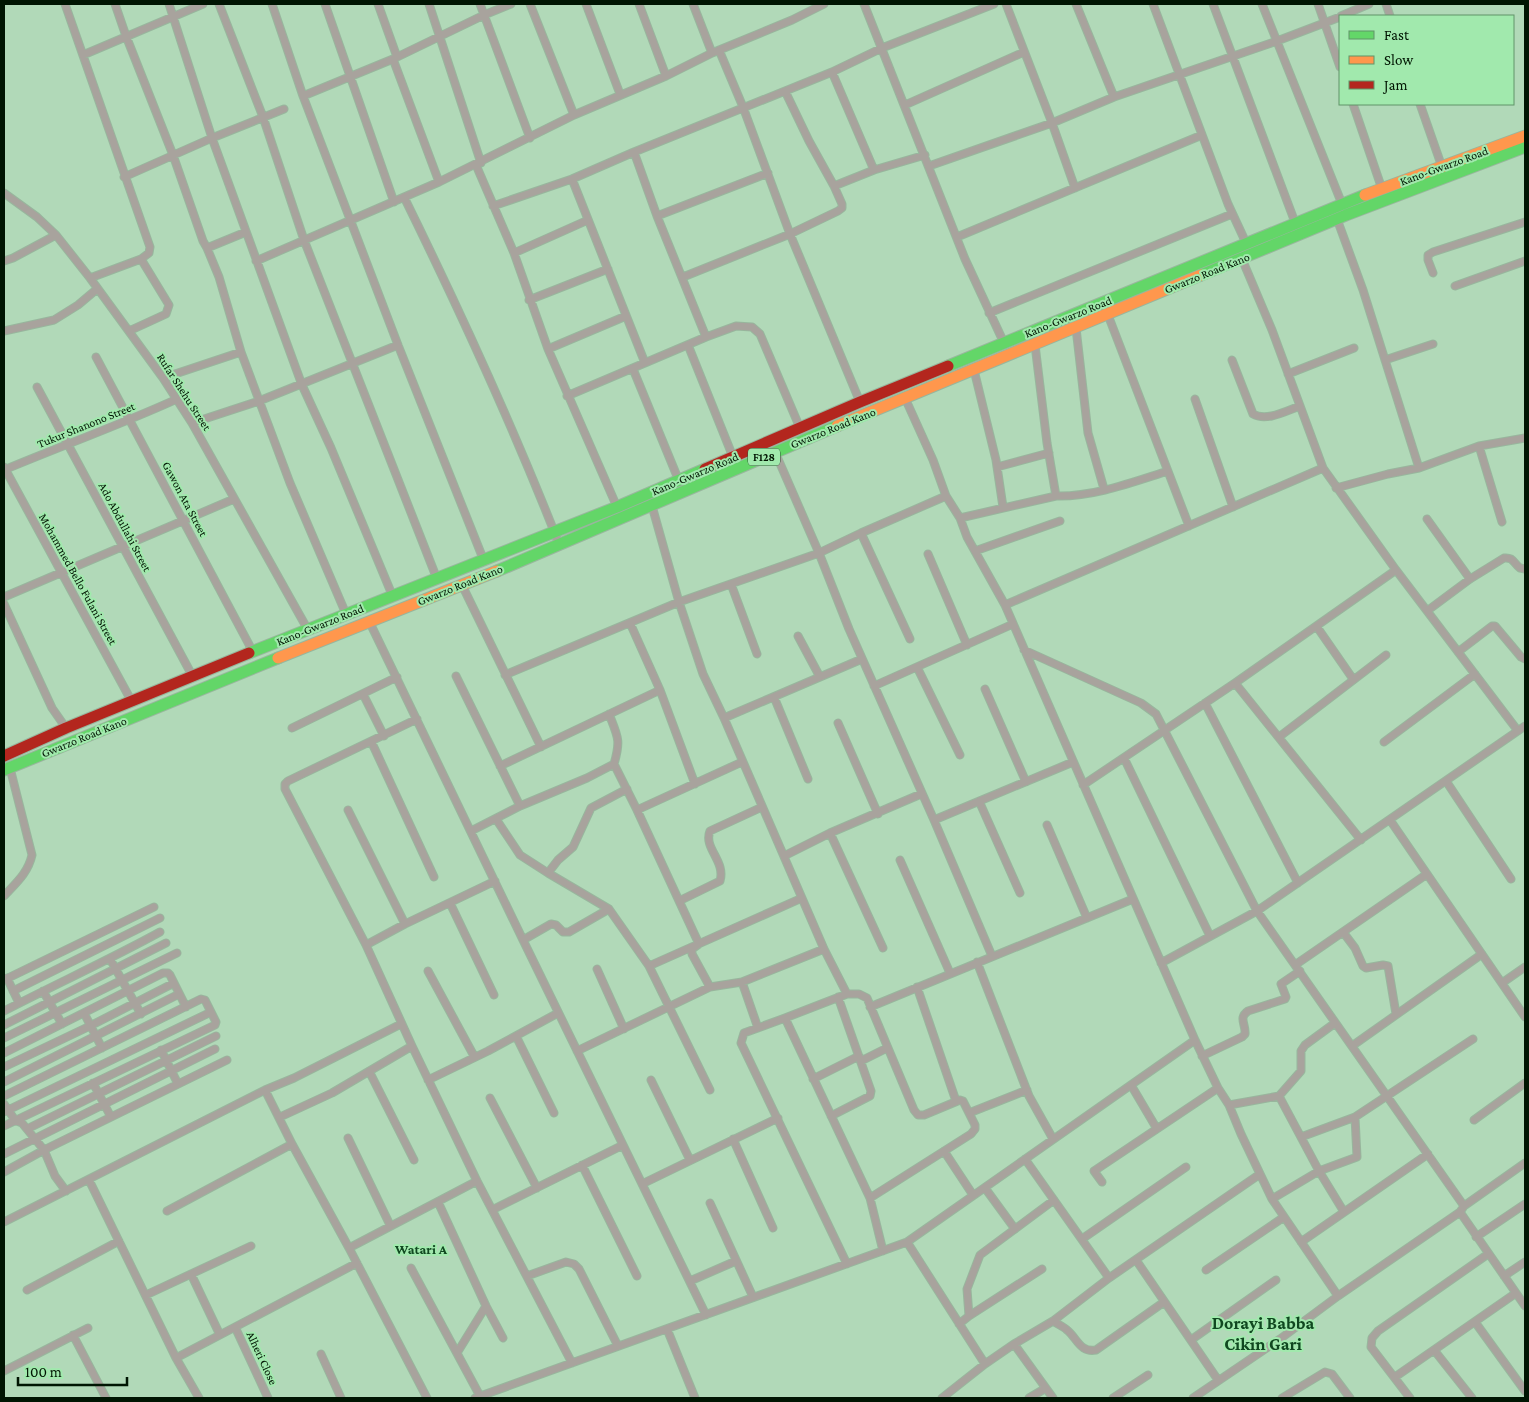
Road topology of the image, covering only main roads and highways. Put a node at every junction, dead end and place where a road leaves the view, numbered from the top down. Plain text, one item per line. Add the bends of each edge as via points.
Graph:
1 (1525, 136) edge
2 (1525, 147) edge
3 (1177, 280) junction
4 (5, 752) edge
5 (7, 769) edge

1 - 3 main road, Kano-Gwarzo Road / F128 via 1342,204 1246,245
2 - 3 main road, Gwarzo Road Kano / F128 via 1242,259
3 - 4 main road, Kano-Gwarzo Road / F128 via 1004,343 554,533
3 - 5 main road, Gwarzo Road Kano / F128 via 1108,315 652,506

